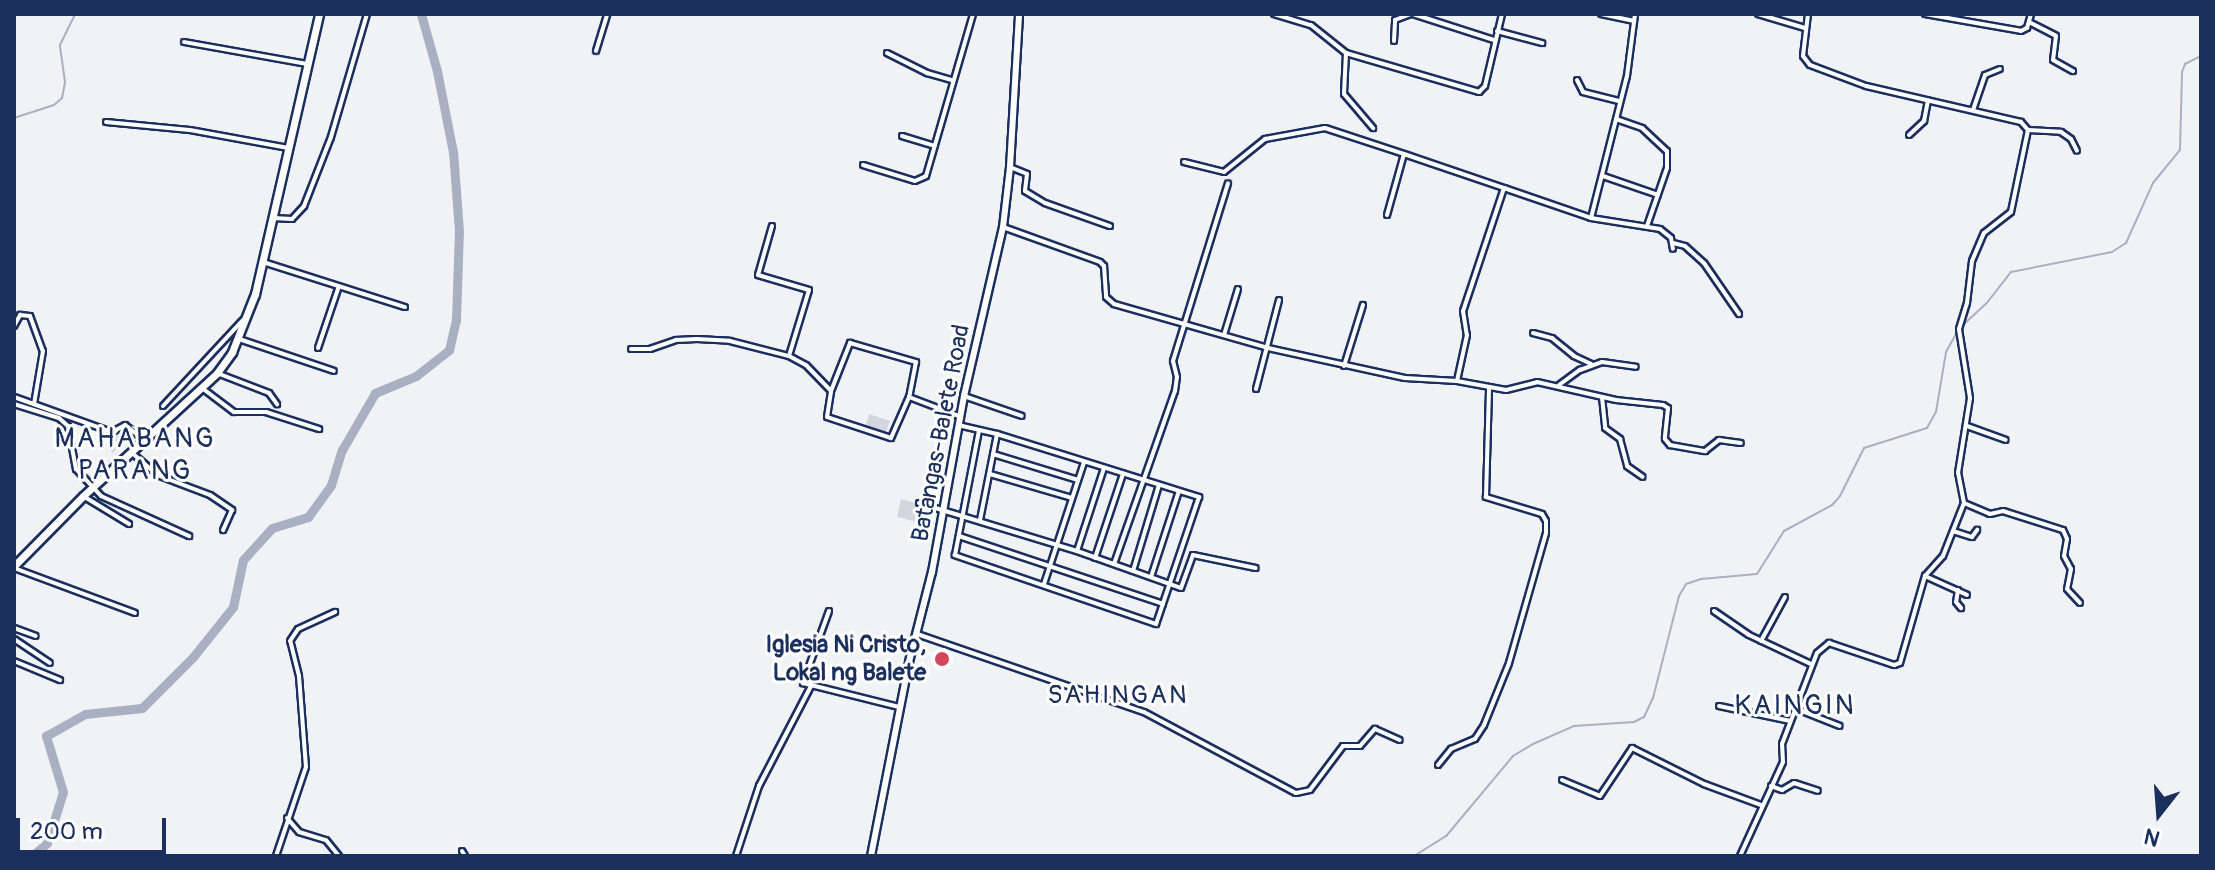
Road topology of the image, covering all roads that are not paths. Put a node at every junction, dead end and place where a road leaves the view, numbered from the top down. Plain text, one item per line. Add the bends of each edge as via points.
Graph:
1 (319, 14) edge
2 (367, 14) edge
3 (607, 14) edge
4 (973, 14) edge
5 (1019, 14) edge
6 (1274, 14) edge
7 (1412, 14) edge
8 (1502, 14) edge
9 (1601, 14) edge
10 (1635, 14) edge
11 (1758, 14) edge
12 (1808, 14) edge
13 (1925, 14) edge
14 (2031, 14) edge
15 (1634, 21) junction
16 (2029, 22) junction
17 (1805, 28) junction
18 (1497, 31) junction
19 (1494, 40) junction
20 (1394, 41) dead end
21 (184, 42) dead end
22 (1542, 43) dead end
23 (596, 51) dead end
24 (887, 53) dead end
25 (1346, 53) junction
26 (309, 64) junction
27 (2000, 69) dead end
28 (2073, 71) dead end
29 (952, 80) junction
30 (1577, 80) dead end
31 (1928, 100) junction
32 (1620, 101) junction
33 (1973, 110) junction
34 (1616, 119) junction
35 (106, 122) dead end
36 (1373, 128) dead end
37 (2028, 130) junction
38 (1909, 135) dead end
39 (902, 136) dead end
40 (935, 146) junction
41 (291, 148) junction
42 (2077, 151) dead end
43 (1404, 154) junction
44 (1184, 162) dead end
45 (863, 165) dead end
46 (1010, 167) junction
47 (1603, 176) junction
48 (1228, 183) dead end
49 (1504, 188) junction
50 (1658, 195) junction
51 (1387, 215) dead end
52 (273, 218) junction
53 (1591, 218) junction
54 (772, 226) dead end
55 (1110, 226) dead end
56 (1647, 226) junction
57 (1003, 227) junction
58 (1673, 243) junction
59 (1673, 249) dead end
60 (263, 262) junction
61 (339, 286) junction
62 (1238, 289) dead end
63 (1279, 300) dead end
64 (1363, 305) dead end
65 (405, 307) dead end
66 (250, 314) junction
67 (1739, 314) dead end
68 (1186, 324) junction
69 (14, 326) edge
70 (1533, 333) dead end
71 (1224, 335) junction
72 (239, 339) junction
73 (318, 348) dead end
74 (1268, 348) junction
75 (631, 349) dead end
76 (789, 356) junction
77 (1593, 365) junction
78 (1344, 366) junction
79 (1636, 367) dead end
80 (334, 371) dead end
81 (217, 373) junction
82 (1457, 381) junction
83 (1557, 386) junction
84 (202, 388) junction
85 (1489, 388) junction
86 (1256, 389) dead end
87 (831, 391) junction
88 (964, 396) junction
89 (14, 397) edge
90 (909, 397) junction
91 (1602, 397) junction
92 (14, 404) edge
93 (34, 404) junction
94 (277, 404) dead end
95 (163, 406) dead end
96 (960, 416) junction
97 (1022, 416) dead end
98 (958, 425) junction
99 (1967, 426) junction
100 (319, 429) dead end
101 (979, 430) junction
102 (997, 434) junction
103 (144, 440) junction
104 (2006, 440) dead end
105 (1741, 443) dead end
106 (131, 452) junction
107 (993, 454) junction
108 (1084, 462) junction
109 (1104, 468) junction
110 (990, 474) junction
111 (1123, 474) junction
112 (1643, 477) dead end
113 (1078, 480) junction
114 (1142, 480) junction
115 (1159, 485) junction
116 (92, 488) junction
117 (1179, 491) junction
118 (83, 496) junction
119 (1072, 498) junction
120 (919, 503) dead end
121 (1964, 503) junction
122 (942, 509) junction
123 (963, 515) junction
124 (980, 520) junction
125 (129, 524) dead end
126 (223, 530) dead end
127 (1977, 530) dead end
128 (1953, 531) junction
129 (189, 536) dead end
130 (959, 536) junction
131 (1056, 546) junction
132 (1077, 551) junction
133 (1095, 558) junction
134 (1114, 564) junction
135 (1049, 566) junction
136 (14, 567) edge
137 (1256, 568) dead end
138 (1133, 571) junction
139 (1925, 576) junction
140 (1151, 577) junction
141 (1044, 584) junction
142 (1169, 584) junction
143 (1958, 590) junction
144 (1967, 595) dead end
145 (1785, 597) dead end
146 (2080, 603) dead end
147 (1163, 604) junction
148 (1961, 608) dead end
149 (829, 611) dead end
150 (1714, 611) dead end
151 (335, 612) dead end
152 (135, 613) dead end
153 (14, 628) edge
154 (917, 634) junction
155 (36, 636) dead end
156 (14, 639) edge
157 (1761, 641) junction
158 (14, 661) edge
159 (50, 663) dead end
160 (1811, 664) junction
161 (60, 680) dead end
162 (811, 686) junction
163 (1719, 706) dead end
164 (902, 707) junction
165 (1794, 708) junction
166 (1790, 721) junction
167 (1840, 726) dead end
168 (1400, 740) dead end
169 (1438, 765) dead end
170 (1562, 780) dead end
171 (1771, 786) junction
172 (1818, 791) dead end
173 (1762, 806) junction
174 (287, 818) junction
175 (276, 856) edge
176 (339, 856) edge
177 (736, 856) edge
178 (871, 856) edge
179 (1740, 856) edge

1 - 26 highway
2 - 52 street via 331,137 304,206 292,219
3 - 23 street
4 - 29 street
5 - 46 main road, Batangas-Balete Road
6 - 25 street via 1311,25
7 - 19 street
7 - 20 street via 1395,20
8 - 18 street
9 - 15 street
10 - 15 street
11 - 17 street
12 - 17 street
13 - 16 street via 2021,31
14 - 16 street
15 - 32 street
16 - 28 street via 2056,36 2053,60
17 - 31 street via 1803,56 1810,65 1852,82
18 - 19 street
18 - 22 street
19 - 25 street via 1485,86 1479,92
21 - 26 street
24 - 29 street
25 - 36 street via 1344,94
26 - 41 highway
27 - 33 street via 1985,75
29 - 40 street
30 - 32 street via 1583,92
31 - 33 street
31 - 38 street via 1924,121
32 - 34 street
33 - 37 street via 2021,122
34 - 47 street
34 - 50 street via 1642,128 1667,151
35 - 41 street
37 - 42 street via 2061,132
37 - 99 street via 2011,212 1984,233 1972,261 1959,329 1969,383
39 - 40 street
40 - 45 street via 922,181
41 - 52 highway
43 - 44 street via 1325,128 1265,139 1224,172
43 - 49 street
43 - 51 street
46 - 55 street via 1027,174 1025,191 1045,203
46 - 57 main road, Batangas-Balete Road
47 - 50 street
47 - 53 street
48 - 68 street
49 - 53 street
49 - 82 street via 1463,311 1467,335
50 - 56 street
52 - 60 highway
53 - 56 street
54 - 76 street via 758,275 809,290
56 - 58 street via 1665,232
57 - 68 street via 1100,262 1107,301
57 - 88 main road, Batangas-Balete Road
58 - 59 street
58 - 67 street via 1704,263
60 - 61 street
60 - 66 highway
61 - 65 street
61 - 73 street
62 - 71 street
63 - 74 street
64 - 78 street
66 - 72 highway
66 - 95 street
68 - 71 street
68 - 114 street via 1173,361 1175,391
69 - 93 street via 20,315 30,316 43,351
70 - 77 street via 1552,338
71 - 74 street
72 - 80 street
72 - 81 highway
74 - 78 street
74 - 86 street
75 - 76 street via 697,339 730,341
76 - 87 street
77 - 79 street
77 - 83 street
78 - 82 street via 1419,380
81 - 84 highway
81 - 94 street via 269,393
82 - 85 street
83 - 85 street via 1532,382 1506,390
83 - 91 street
84 - 100 street via 234,412 266,412
84 - 103 highway
85 - 169 street via 1486,497 1542,514 1546,533 1509,663 1484,725 1475,739 1451,749
87 - 90 street via 827,417 891,438
87 - 90 street via 850,343 916,362
88 - 96 main road, Batangas-Balete Road
88 - 97 street
89 - 93 street
90 - 96 street
91 - 105 street via 1666,407 1665,439 1670,445 1705,451 1719,440
91 - 112 street via 1605,428 1620,439 1627,466
92 - 116 street via 59,418 68,426 76,469
93 - 103 street via 112,432 125,425
96 - 98 main road, Batangas-Balete Road
98 - 101 street
98 - 122 main road, Batangas-Balete Road
99 - 104 street
99 - 121 street via 1958,473
101 - 102 street
101 - 123 street
102 - 107 street
102 - 108 street
103 - 106 highway
106 - 116 highway
106 - 126 street via 157,475 210,495 232,510
107 - 110 street
107 - 113 street
108 - 109 street
108 - 113 street
109 - 111 street
109 - 132 street
110 - 119 street
110 - 124 street
111 - 114 street
111 - 133 street
113 - 119 street
114 - 115 street
114 - 134 street
115 - 117 street
115 - 138 street
116 - 118 highway
116 - 129 street via 129,511
117 - 140 street
117 - 142 street via 1199,497
118 - 125 street
118 - 136 highway
119 - 131 street
120 - 122 street
121 - 128 street
121 - 146 street via 2065,531 2064,556 2071,569 2067,589
122 - 123 street
122 - 154 main road, Batangas-Balete Road
123 - 124 street
123 - 130 street
124 - 131 street
127 - 128 street via 1972,537
128 - 139 street via 1941,560
130 - 135 street
130 - 141 street via 955,555
131 - 132 street
131 - 135 street
132 - 133 street
133 - 134 street
134 - 138 street
135 - 141 street
135 - 147 street
136 - 152 street
137 - 142 street via 1193,555 1181,588
138 - 140 street
139 - 143 street
139 - 160 street via 1900,663 1829,643
140 - 142 street
141 - 147 street via 1156,624
142 - 147 street
143 - 144 street
143 - 148 street
145 - 157 street
149 - 162 street via 803,683
150 - 157 street
151 - 174 street via 298,629 290,641 299,676 306,767
153 - 155 street
154 - 164 main road, Batangas-Balete Road
154 - 168 street via 1144,712 1296,793 1310,790 1342,747 1360,746 1375,729
156 - 159 street
157 - 160 street
158 - 161 street
160 - 165 street
162 - 164 street
162 - 177 street via 759,786
163 - 166 street
164 - 178 main road, Batangas-Balete Road
165 - 166 street
165 - 167 street
166 - 171 street via 1781,746 1784,758
170 - 173 street via 1600,796 1632,748
171 - 172 street via 1782,790 1792,783
171 - 173 street
173 - 179 street
174 - 175 street
174 - 176 street via 299,832 326,840

